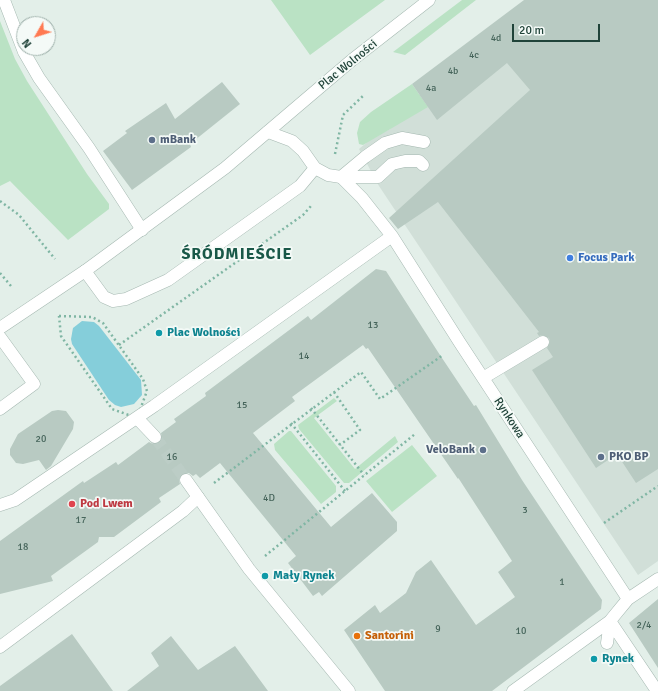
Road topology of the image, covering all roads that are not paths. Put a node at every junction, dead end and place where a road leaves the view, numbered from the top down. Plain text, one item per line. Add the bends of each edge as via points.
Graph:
1 (4, 0) edge
2 (428, 1) edge
3 (268, 132) junction
4 (424, 142) dead end
5 (423, 165) dead end
6 (315, 168) junction
7 (341, 177) junction
8 (142, 230) junction
9 (392, 236) junction
10 (85, 271) junction
11 (0, 328) edge
12 (0, 337) edge
13 (543, 342) dead end
14 (483, 378) junction
15 (0, 409) edge
16 (137, 418) junction
17 (155, 437) tunnel mouth
18 (186, 480) tunnel mouth
19 (198, 497) junction
20 (0, 505) edge
21 (658, 579) edge
22 (628, 599) junction
23 (612, 619) junction
24 (607, 643) dead end
25 (0, 648) edge
26 (349, 691) edge
27 (513, 691) edge
28 (657, 691) edge

1 - 8 street via 24,52 39,78 89,148
2 - 3 street, Plac Wolności via 352,60
3 - 6 street via 292,141
3 - 8 street, Plac Wolności
4 - 7 street via 402,138 386,143
5 - 7 street via 420,161 405,161 392,164 378,177
6 - 7 street via 328,176
6 - 10 street via 300,186 168,280 149,289 114,301 104,297
7 - 9 street, Rynkowa via 362,198
8 - 10 street, Plac Wolności
9 - 14 street, Rynkowa
9 - 16 street
10 - 11 street, Plac Wolności
12 - 15 street via 34,384
13 - 14 street
14 - 22 street, Rynkowa
16 - 17 street
16 - 20 street via 15,500
18 - 19 street
19 - 25 street via 183,511
19 - 26 street via 249,569
21 - 22 street
22 - 23 street
23 - 24 street
23 - 27 street
23 - 28 street

